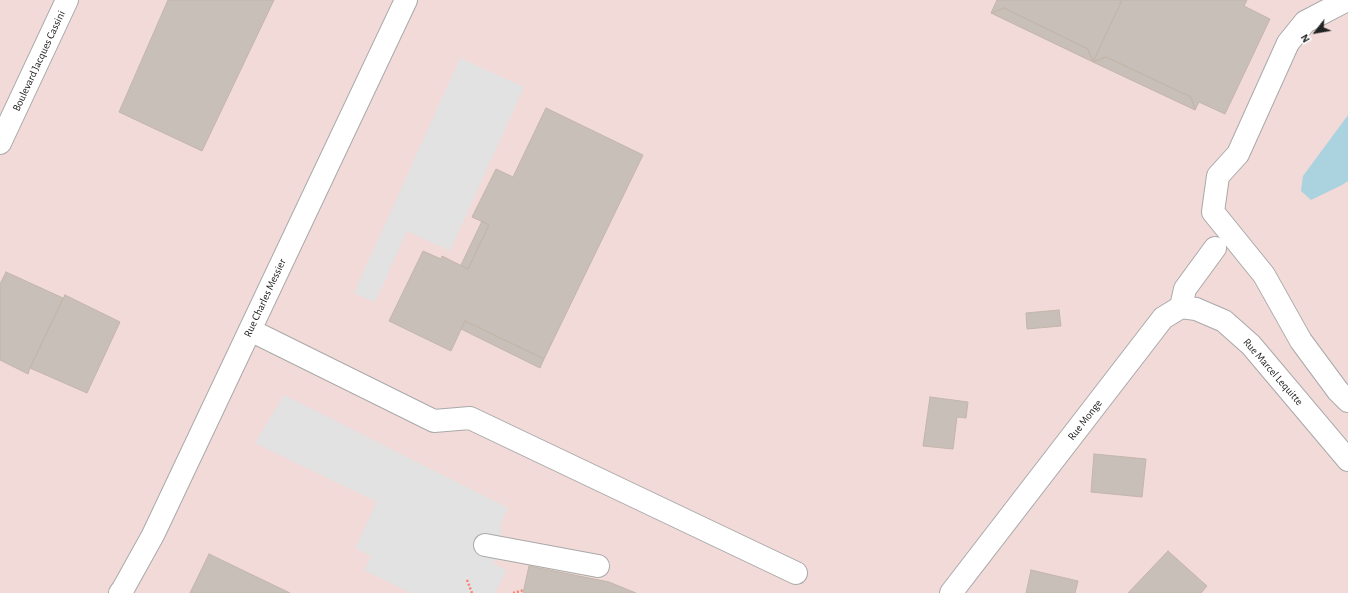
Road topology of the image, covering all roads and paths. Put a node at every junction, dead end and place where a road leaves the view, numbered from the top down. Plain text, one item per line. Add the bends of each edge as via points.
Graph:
1 (67, 0) edge
2 (406, 0) edge
3 (1347, 0) edge
4 (0, 144) edge
5 (1215, 248) dead end
6 (1181, 307) junction
7 (250, 330) junction
8 (1348, 401) edge
9 (1348, 460) edge
10 (485, 545) dead end
11 (598, 566) dead end
12 (796, 573) dead end
13 (467, 580) dead end
14 (524, 590) dead end
15 (120, 593) edge
16 (472, 593) edge
17 (513, 593) edge
18 (951, 593) edge

1 - 4 street, Boulevard Jacques Cassini
2 - 7 street, Rue Charles Messier
3 - 8 street via 1305,22 1288,43 1238,154 1218,176 1213,212 1264,275 1301,341
5 - 6 street via 1185,289
6 - 9 street, Rue Marcel Lequitte via 1196,309 1224,321 1251,345
6 - 18 street, Rue Monge via 1163,318
7 - 12 street via 434,420 470,418
7 - 15 street, Rue Charles Messier via 153,535
10 - 11 street
13 - 16 path
14 - 17 path

